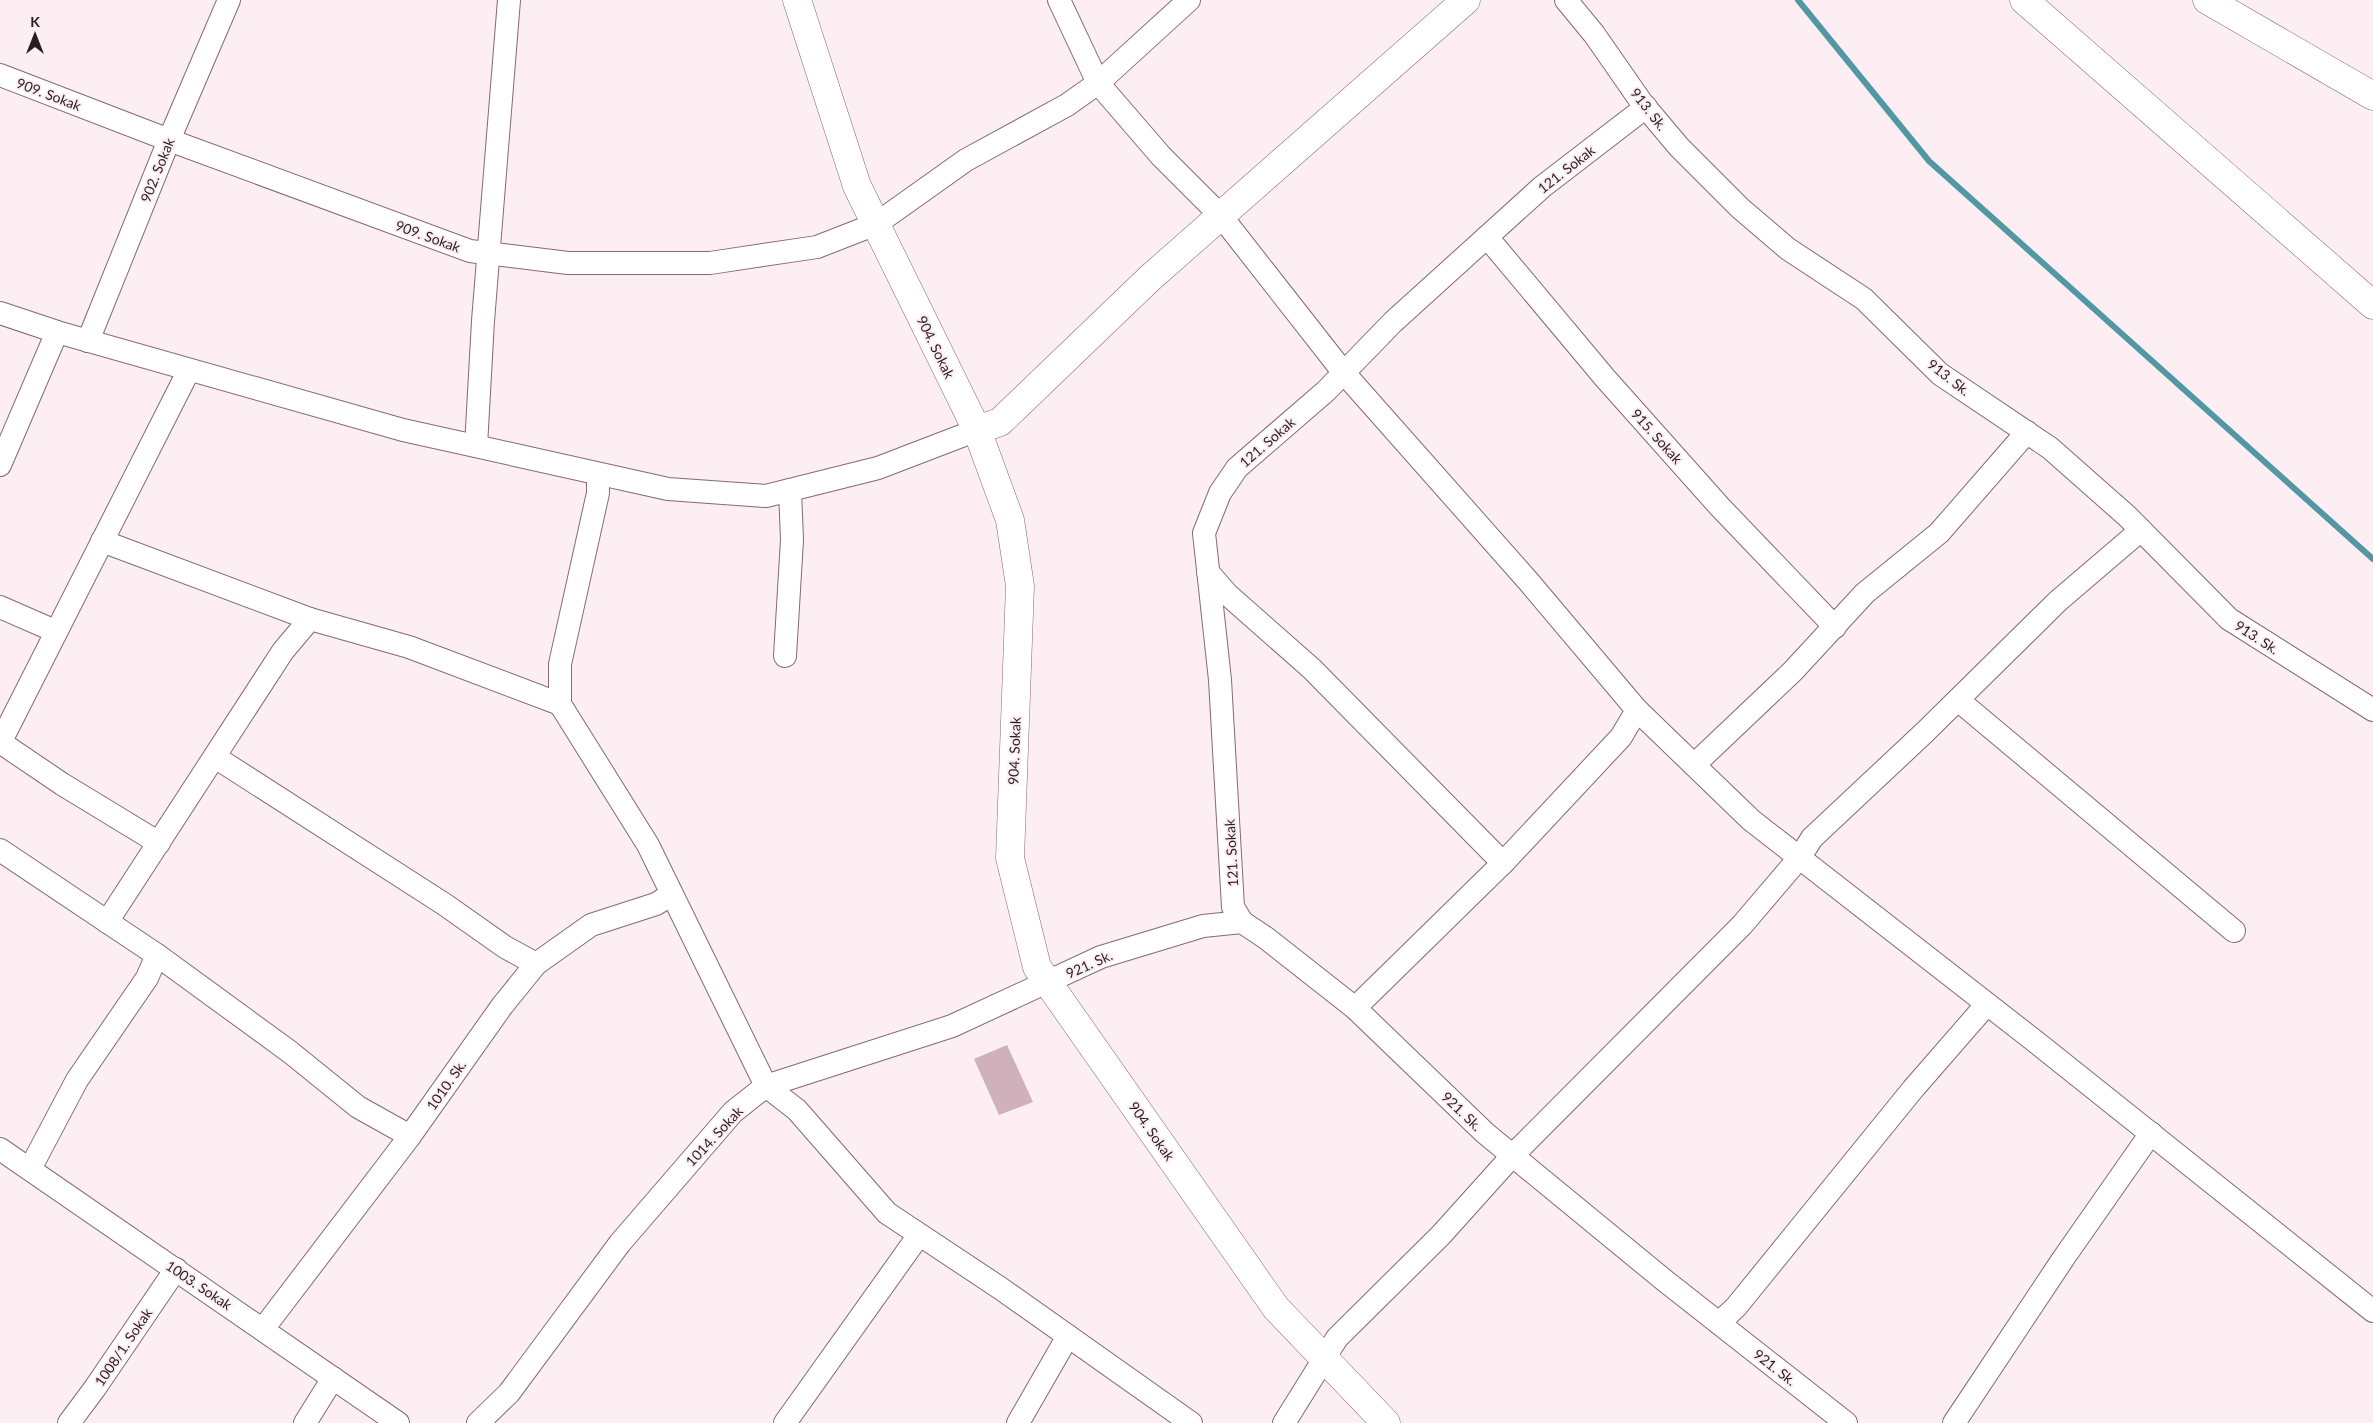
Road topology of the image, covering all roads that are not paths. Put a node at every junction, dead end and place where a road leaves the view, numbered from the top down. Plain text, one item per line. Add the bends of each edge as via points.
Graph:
1 (229, 0) edge
2 (509, 0) edge
3 (797, 0) edge
4 (1060, 0) edge
5 (1189, 0) edge
6 (1466, 0) edge
7 (1566, 0) edge
8 (2024, 0) edge
9 (2207, 0) edge
10 (0, 75) edge
11 (1098, 83) junction
12 (2373, 96) edge
13 (1646, 107) junction
14 (168, 140) junction
15 (1221, 216) junction
16 (876, 224) junction
17 (1487, 237) junction
18 (488, 254) junction
19 (2373, 305) edge
20 (0, 313) edge
21 (57, 332) junction
22 (88, 341) junction
23 (189, 370) junction
24 (1344, 372) junction
25 (977, 430) junction
26 (2027, 432) junction
27 (476, 446) junction
28 (0, 465) edge
29 (598, 474) junction
30 (790, 490) junction
31 (2141, 530) junction
32 (102, 541) junction
33 (1208, 572) junction
34 (0, 607) edge
35 (310, 619) junction
36 (1835, 627) junction
37 (55, 631) junction
38 (785, 656) dead end
39 (1958, 700) junction
40 (560, 704) junction
41 (1636, 710) junction
42 (2373, 710) edge
43 (0, 743) edge
44 (215, 757) junction
45 (1694, 764) junction
46 (159, 843) junction
47 (0, 850) edge
48 (1800, 857) junction
49 (1503, 863) junction
50 (672, 894) junction
51 (107, 922) junction
52 (1242, 922) junction
53 (2234, 931) dead end
54 (157, 955) junction
55 (536, 964) junction
56 (1048, 983) junction
57 (1987, 1004) junction
58 (1355, 1008) junction
59 (766, 1086) junction
60 (2151, 1134) junction
61 (410, 1136) junction
62 (1, 1151) edge
63 (1512, 1156) junction
64 (30, 1169) junction
65 (919, 1235) junction
66 (176, 1269) junction
67 (2373, 1311) edge
68 (1720, 1324) junction
69 (263, 1329) junction
70 (1068, 1336) junction
71 (1324, 1359) junction
72 (333, 1378) junction
73 (69, 1423) edge
74 (305, 1423) edge
75 (398, 1423) edge
76 (478, 1423) edge
77 (785, 1423) edge
78 (1018, 1423) edge
79 (1191, 1423) edge
80 (1284, 1423) edge
81 (1386, 1423) edge
82 (1846, 1423) edge
83 (1954, 1423) edge

1 - 14 street, 902. Sokak
2 - 18 street
3 - 16 street, 904. Sokak via 857,186
4 - 11 street
5 - 11 street, 909. Sokak
6 - 15 street
7 - 13 street, 913. Sk.
8 - 19 street
9 - 12 street
10 - 14 street, 909. Sokak
11 - 15 street via 1161,156
11 - 16 street, 909. Sokak via 1067,105 966,160
13 - 17 street, 121. Sokak via 1542,187
13 - 26 street, 913. Sk. via 1680,147 1788,250 1864,299 1940,374
14 - 18 street, 909. Sokak via 470,252
14 - 22 street, 902. Sokak
15 - 24 street
15 - 25 street via 1150,278 1000,422
16 - 18 street, 909. Sokak via 817,247 710,263 568,263
16 - 25 street, 904. Sokak
17 - 24 street, 121. Sokak via 1393,322
17 - 36 street, 915. Sokak via 1605,378 1720,507
18 - 27 street
20 - 21 street
21 - 22 street
21 - 28 street
22 - 23 street
23 - 27 street via 403,430
23 - 32 street
24 - 33 street, 121. Sokak via 1237,468 1220,493 1204,533
24 - 41 street via 1529,582
25 - 30 street via 878,468
25 - 56 street, 904. Sokak via 1010,520 1020,586 1010,858 1037,967
26 - 31 street, 913. Sk. via 2050,448
26 - 36 street via 1939,533 1865,593
27 - 29 street
29 - 30 street via 668,489 766,496
29 - 40 street via 598,493 560,664
30 - 38 street via 792,540
31 - 39 street via 2058,601
31 - 42 street, 913. Sk. via 2229,619
32 - 35 street
32 - 37 street
33 - 49 street via 1227,594 1312,668
33 - 52 street, 121. Sokak via 1220,680 1233,907
34 - 37 street
35 - 40 street via 409,647
35 - 44 street via 283,652
36 - 45 street
37 - 43 street
39 - 48 street via 1812,838
39 - 53 street
40 - 50 street via 648,845
41 - 45 street
41 - 49 street via 1621,737
43 - 46 street
44 - 46 street
44 - 55 street
45 - 48 street via 1751,820
46 - 51 street
47 - 51 street
48 - 57 street
48 - 63 street via 1742,925
49 - 58 street
50 - 55 street, 1010. Sk. via 656,904 591,925
50 - 59 street
51 - 54 street
52 - 56 street, 921. Sk. via 1203,926 1101,956
52 - 58 street, 921. Sk.
54 - 61 street via 290,1052 358,1107
54 - 64 street via 147,978 77,1080
55 - 61 street, 1010. Sk. via 502,1006
56 - 59 street, 1014. Sokak via 952,1026
56 - 71 street, 904. Sokak via 1276,1308
57 - 60 street
57 - 68 street
58 - 63 street, 921. Sk.
59 - 65 street via 797,1110 887,1213
59 - 76 street, 1014. Sokak via 733,1112 626,1236 510,1393
60 - 67 street
60 - 83 street
61 - 69 street, 1010. Sk.
62 - 64 street, 1003. Sokak
63 - 68 street, 921. Sk.
63 - 71 street via 1441,1236 1337,1338
64 - 66 street, 1003. Sokak
65 - 70 street
65 - 77 street
66 - 69 street, 1003. Sokak
66 - 73 street, 1008/1. Sokak
68 - 82 street, 921. Sk.
69 - 72 street, 1003. Sokak
70 - 78 street
70 - 79 street
71 - 80 street
71 - 81 street, 904. Sokak
72 - 74 street
72 - 75 street, 1003. Sokak

